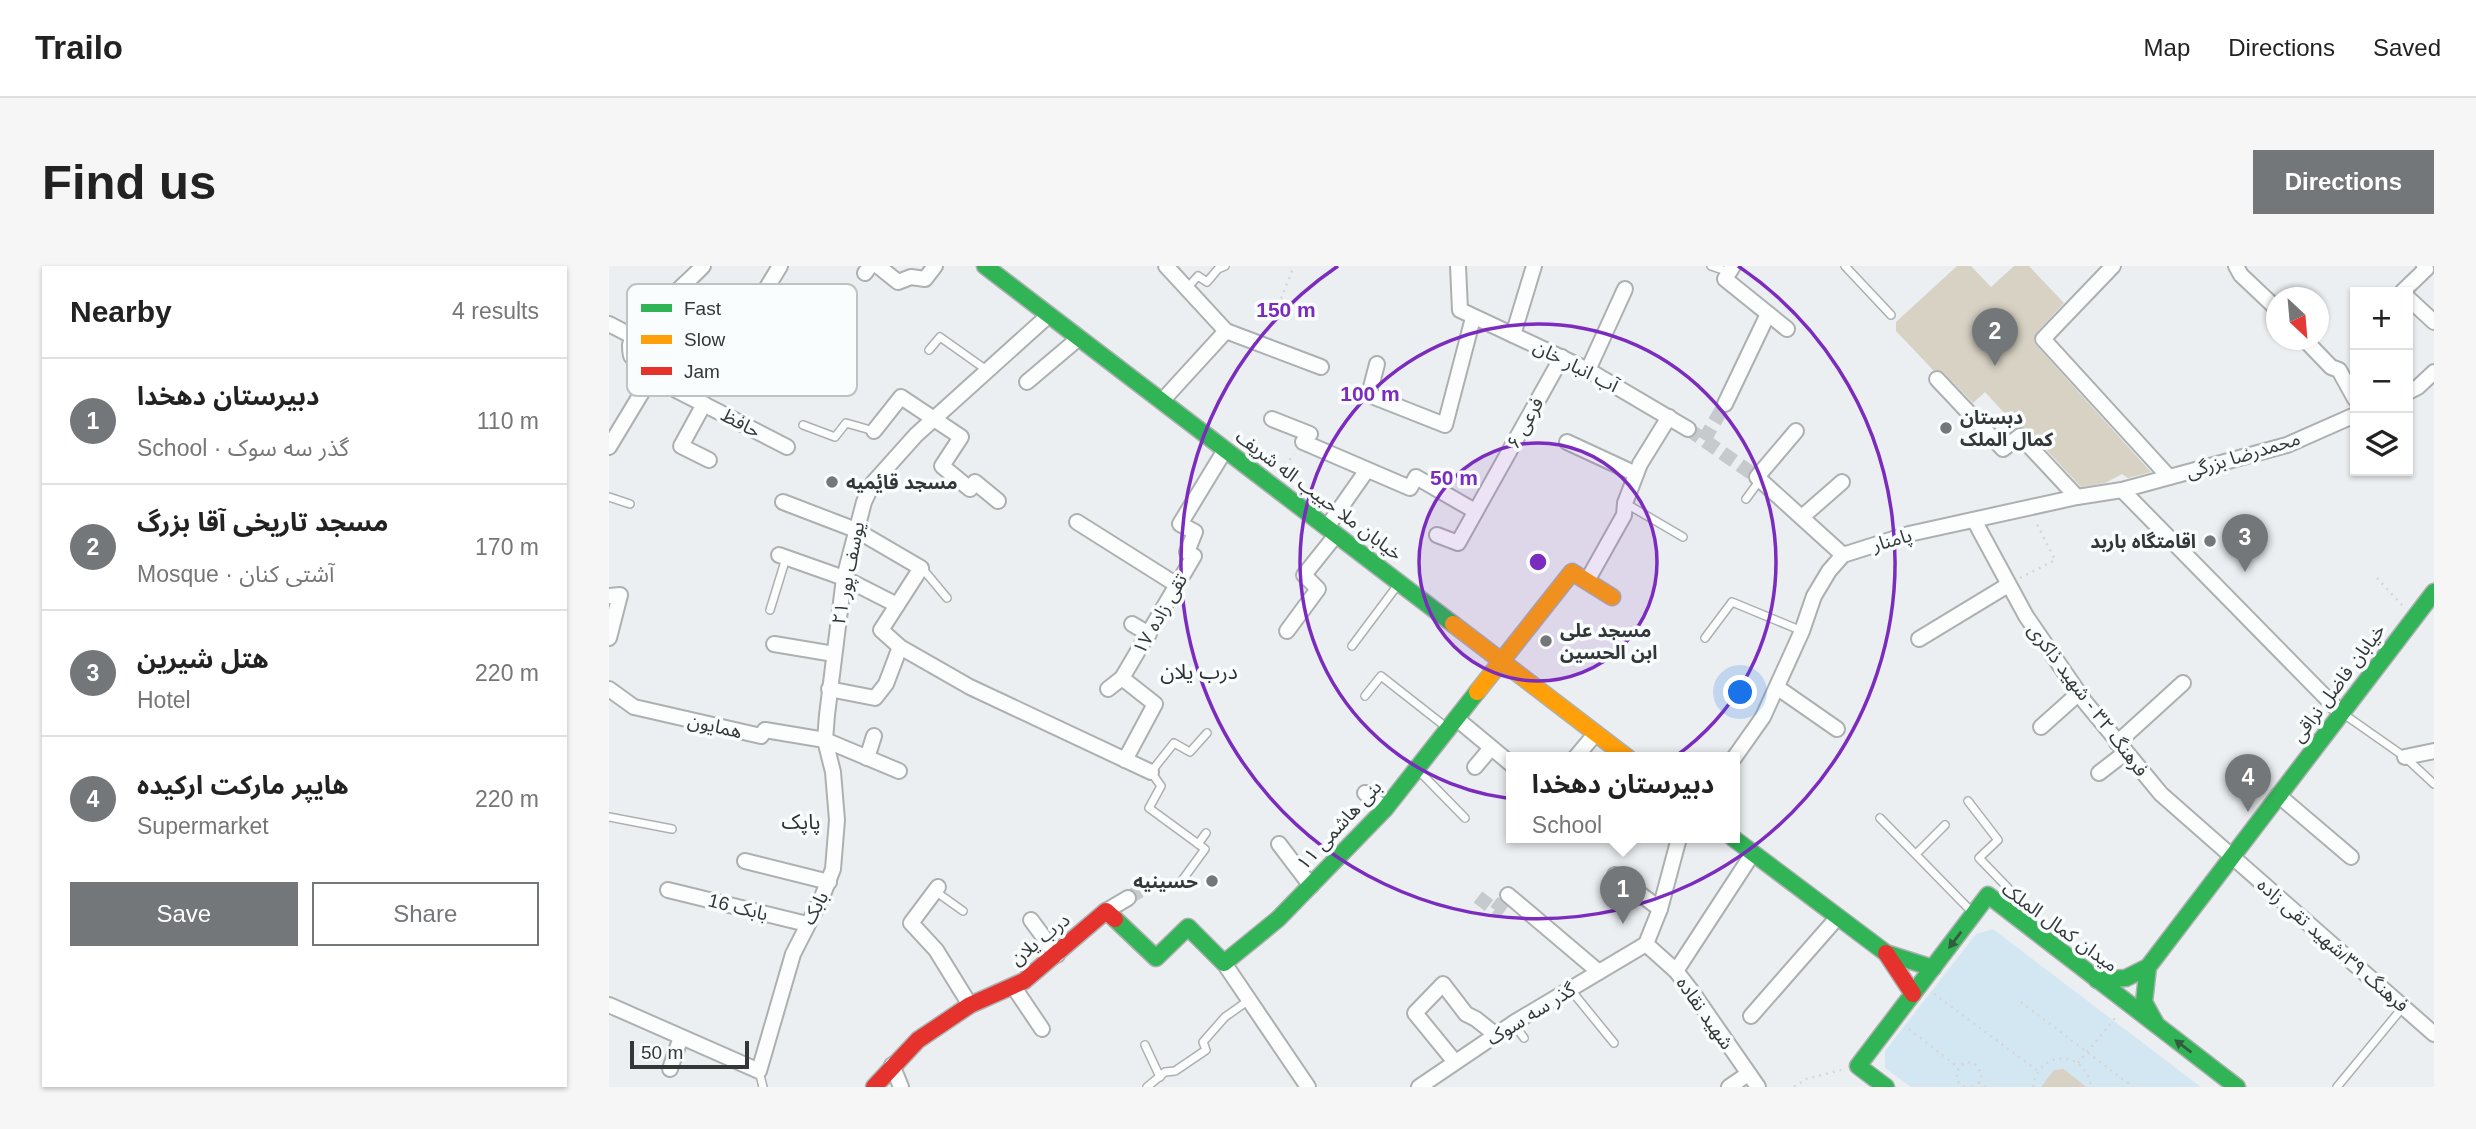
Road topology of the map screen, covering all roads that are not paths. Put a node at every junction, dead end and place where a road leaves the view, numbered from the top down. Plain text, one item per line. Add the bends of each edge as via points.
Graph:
1 (703, 266) edge
2 (780, 266) edge
3 (935, 266) edge
4 (985, 266) edge
5 (1166, 266) edge
6 (1225, 266) edge
7 (1458, 266) edge
8 (1534, 266) edge
9 (1711, 266) edge
10 (1845, 266) edge
11 (2113, 266) edge
12 (2236, 266) edge
13 (2424, 266) edge
14 (871, 268) edge
15 (1731, 269) edge
16 (684, 284) edge
17 (769, 284) edge
18 (2407, 287) edge
19 (1186, 288) junction
20 (1625, 289) dead end
21 (2266, 299) edge
22 (2413, 303) edge
23 (1768, 314) junction
24 (1049, 315) junction
25 (1891, 315) dead end
26 (1473, 318) junction
27 (2434, 322) edge
28 (609, 324) edge
29 (1787, 329) dead end
30 (1226, 331) junction
31 (627, 333) edge
32 (1513, 335) junction
33 (1079, 338) junction
34 (929, 350) dead end
35 (2315, 350) edge
36 (1562, 357) junction
37 (1377, 365) dead end
38 (1321, 367) dead end
39 (1588, 370) junction
40 (988, 371) junction
41 (2434, 372) edge
42 (1937, 379) dead end
43 (1027, 382) dead end
44 (2350, 390) edge
45 (2413, 390) edge
46 (637, 396) edge
47 (688, 396) edge
48 (1161, 401) junction
49 (704, 404) junction
50 (1725, 404) tunnel mouth
51 (1669, 417) junction
52 (2350, 417) edge
53 (935, 418) junction
54 (1272, 419) dead end
55 (803, 425) dead end
56 (1688, 429) tunnel mouth
57 (874, 431) joint
58 (1795, 431) dead end
59 (1567, 442) dead end
60 (609, 447) edge
61 (787, 447) dead end
62 (1225, 450) junction
63 (709, 460) dead end
64 (1367, 470) junction
65 (1636, 474) junction
66 (2169, 477) junction
67 (1758, 478) junction
68 (1842, 482) dead end
69 (2122, 490) junction
70 (609, 497) edge
71 (2077, 497) junction
72 (1746, 499) dead end
73 (998, 501) dead end
74 (783, 502) dead end
75 (1625, 503) junction
76 (630, 505) dead end
77 (1475, 511) junction
78 (1802, 517) junction
79 (1975, 520) junction
80 (1077, 522) dead end
81 (856, 530) junction
82 (1332, 531) junction
83 (1437, 535) dead end
84 (1683, 537) dead end
85 (1843, 555) junction
86 (783, 557) joint
87 (921, 568) junction
88 (844, 578) junction
89 (1587, 581) junction
90 (1399, 583) junction
91 (1177, 585) junction
92 (2008, 585) junction
93 (2434, 592) edge
94 (609, 596) edge
95 (1612, 597) dead end
96 (947, 598) dead end
97 (897, 606) junction
98 (770, 610) dead end
99 (1132, 624) dead end
100 (1287, 631) dead end
101 (1803, 631) junction
102 (1149, 634) junction
103 (609, 638) edge
104 (1705, 638) dead end
105 (1919, 639) dead end
106 (774, 644) dead end
107 (1353, 646) dead end
108 (900, 647) junction
109 (834, 654) junction
110 (1502, 662) junction
111 (1122, 678) junction
112 (2183, 683) dead end
113 (1778, 688) junction
114 (829, 689) junction
115 (1108, 689) dead end
116 (609, 690) edge
117 (2079, 693) junction
118 (1366, 696) dead end
119 (2341, 713) junction
120 (1453, 724) junction
121 (2041, 727) dead end
122 (1837, 729) dead end
123 (1207, 733) dead end
124 (1596, 733) junction
125 (874, 736) dead end
126 (825, 740) junction
127 (1491, 748) junction
128 (2121, 748) junction
129 (2434, 751) edge
130 (1580, 752) edge
131 (1620, 752) edge
132 (1738, 752) edge
133 (2405, 757) junction
134 (867, 758) junction
135 (1125, 760) junction
136 (1506, 760) edge
137 (1475, 768) dead end
138 (1417, 769) junction
139 (899, 771) dead end
140 (1151, 772) junction
141 (2099, 773) dead end
142 (2434, 785) edge
143 (1365, 793) dead end
144 (2279, 795) junction
145 (1968, 801) dead end
146 (1385, 809) junction
147 (610, 818) edge
148 (1465, 818) dead end
149 (1879, 818) dead end
150 (1945, 825) dead end
151 (609, 827) edge
152 (672, 829) dead end
153 (1206, 833) dead end
154 (1678, 843) edge
155 (1740, 843) edge
156 (1198, 844) junction
157 (1279, 844) dead end
158 (1753, 853) junction
159 (1916, 854) junction
160 (2232, 857) junction
161 (2351, 857) dead end
162 (745, 861) dead end
163 (1615, 875) dead end
164 (829, 882) junction
165 (1178, 886) dead end
166 (1311, 886) junction
167 (937, 889) joint
168 (669, 890) dead end
169 (1508, 895) dead end
170 (1128, 898) tunnel mouth
171 (1997, 902) junction
172 (1660, 909) junction
173 (963, 911) dead end
174 (1106, 911) junction
175 (1974, 914) junction
176 (1837, 918) junction
177 (1031, 920) dead end
178 (807, 924) junction
179 (1646, 944) junction
180 (1886, 953) junction
181 (1057, 955) junction
182 (1224, 963) junction
183 (2148, 967) junction
184 (1933, 968) junction
185 (1676, 971) junction
186 (1599, 972) junction
187 (2097, 980) junction
188 (1013, 986) junction
189 (1570, 989) junction
190 (1917, 989) junction
191 (1249, 999) junction
192 (609, 1005) edge
193 (970, 1005) junction
194 (2403, 1007) junction
195 (1751, 1016) dead end
196 (1513, 1023) junction
197 (2157, 1026) junction
198 (1042, 1029) dead end
199 (2434, 1034) edge
200 (1496, 1035) junction
201 (681, 1037) junction
202 (1524, 1038) dead end
203 (1613, 1043) dead end
204 (1145, 1045) dead end
205 (1455, 1062) junction
206 (892, 1065) junction
207 (670, 1069) dead end
208 (759, 1071) junction
209 (1748, 1074) junction
210 (1160, 1077) junction
211 (1420, 1086) edge
212 (763, 1087) edge
213 (874, 1087) edge
214 (901, 1087) edge
215 (1147, 1087) edge
216 (1308, 1087) edge
217 (1729, 1087) edge
218 (1758, 1087) edge
219 (1886, 1087) edge
220 (2237, 1087) edge
221 (2337, 1087) edge

1 - 16 street
2 - 17 street
3 - 14 street via 925,279 911,277 898,282
4 - 24 main road, خیابان ملا حبیب اله شریف
5 - 19 street
6 - 19 lane via 1207,282 1198,276
7 - 26 street, آب انبار خان via 1459,310
8 - 32 street
9 - 15 lane
10 - 25 lane
11 - 66 street via 2043,339
12 - 21 street
13 - 18 street
15 - 23 street via 1725,279
19 - 30 street
20 - 39 street
22 - 27 street
23 - 29 street
23 - 50 street
24 - 33 main road, خیابان ملا حبیب اله شریف
24 - 40 street, یوسف پور ۲۱
26 - 32 street, آب انبار خان
26 - 37 street via 1445,425 1369,395
28 - 31 street
30 - 38 street
30 - 48 street
32 - 36 street, آب انبار خان
33 - 43 street
33 - 48 main road, خیابان ملا حبیب اله شریف
34 - 40 lane via 940,337
35 - 44 street via 2339,370
36 - 39 street, آب انبار خان
36 - 77 street, فرعی ۶
39 - 51 street, آب انبار خان
40 - 53 street, یوسف پور ۲۱
41 - 45 street
42 - 71 street via 2003,449 2020,436
46 - 60 street
47 - 49 street, حافظ
48 - 62 main road, خیابان ملا حبیب اله شریف
49 - 61 street, حافظ
49 - 63 street via 681,446
51 - 56 street, آب انبار خان
51 - 65 street
52 - 66 street, محمدرضا بزرگی via 2287,445
53 - 57 street via 901,397
53 - 73 street via 961,437 941,466 970,489 975,482
53 - 81 street, یوسف پور ۲۱ via 873,483
54 - 64 street via 1310,434 1303,442
55 - 57 lane via 835,437 846,423
58 - 67 street
59 - 65 street
62 - 82 main road, خیابان ملا حبیب اله شریف
62 - 91 street, تقی زاده ۱۷ via 1180,524 1195,532 1187,552 1194,556
64 - 77 street via 1410,488 1416,477
64 - 82 street
65 - 75 street
66 - 69 street, پامنار
67 - 72 lane
67 - 78 street
68 - 78 street
69 - 71 street, پامنار
69 - 119 street
70 - 76 lane
71 - 79 street, پامنار
74 - 81 street
75 - 84 lane
75 - 89 street via 1625,515
77 - 83 street, فرعی ۶ via 1458,543
78 - 85 street
79 - 85 street, پامنار
79 - 92 street, فرهنگ ۳۲ - شهید ذاکری
80 - 91 street
81 - 87 street
81 - 88 street, یوسف پور ۲۱
82 - 90 main road, خیابان ملا حبیب اله شریف
82 - 100 street via 1304,575 1318,589
85 - 101 street via 1814,596
86 - 88 street
86 - 98 lane
87 - 96 lane
87 - 97 street
88 - 97 street
88 - 109 street, یوسف پور ۲۱
89 - 95 main road
89 - 110 main road, بنی هاشمی ۱۱ via 1572,572
90 - 107 lane
90 - 110 main road, خیابان ملا حبیب اله شریف
91 - 102 street, تقی زاده ۱۷
92 - 105 street
92 - 117 street, فرهنگ ۳۲ - شهید ذاکری
93 - 119 main road, خیابان فاضل نراقی via 2423,614
94 - 103 street via 620,595
97 - 108 street via 881,630
99 - 102 street
101 - 104 lane via 1732,602
101 - 113 street
102 - 111 street, تقی زاده ۱۷
106 - 109 street
108 - 114 street via 886,684 875,698
108 - 135 street via 970,687
109 - 114 street, یوسف پور ۲۱
110 - 120 main road, بنی هاشمی ۱۱
110 - 124 main road, خیابان ملا حبیب اله شریف
111 - 115 street
111 - 135 street via 1155,704
112 - 128 street
113 - 122 street
113 - 132 street
114 - 126 street, یوسف پور ۲۱
116 - 126 street, همایون via 634,707 761,736 765,730
117 - 121 street
117 - 128 street, فرهنگ ۳۲ - شهید ذاکری
118 - 120 lane via 1381,676
119 - 133 lane
119 - 144 main road, خیابان فاضل نراقی
120 - 127 street
120 - 138 main road, بنی هاشمی ۱۱
123 - 140 lane via 1190,752 1174,743
124 - 130 street
124 - 131 main road, خیابان ملا حبیب اله شریف
125 - 134 street
126 - 134 street
126 - 164 street, بابک via 837,820
127 - 136 street
127 - 137 street
128 - 141 street
128 - 160 street, فرهنگ ۳۲ - شهید ذاکری via 2161,794
129 - 133 street
133 - 142 lane
134 - 139 street
135 - 140 street
138 - 146 main road, بنی هاشمی ۱۱
138 - 148 lane
140 - 156 lane via 1161,786 1149,808
143 - 146 street
144 - 160 main road, خیابان فاضل نراقی
144 - 161 street
145 - 171 lane via 1998,839 1979,858 2008,888
146 - 166 main road, بنی هاشمی ۱۱
147 - 151 lane
147 - 152 lane
149 - 159 lane
150 - 159 lane
153 - 156 lane
154 - 172 street
155 - 158 main road
156 - 165 lane via 1205,849
157 - 166 street
158 - 176 main road
158 - 185 street
159 - 175 lane
160 - 183 main road, خیابان فاضل نراقی
160 - 194 street, فرهنگ ۳۹/شهید تقی زاده
162 - 164 street
163 - 172 street
164 - 178 street, بابک
166 - 182 main road, بنی هاشمی ۱۱ via 1279,919
167 - 173 lane
167 - 193 street via 911,923 936,950
168 - 178 street, بابک 16
169 - 186 street
170 - 174 street
171 - 175 main road, میدان کمال الملک via 1988,895
171 - 187 main road, میدان کمال الملک
172 - 179 street
174 - 181 main road, درب یلان
174 - 182 main road via 1156,958 1188,927
175 -> 184 main road, میدان کمال الملک
176 - 180 main road
176 - 195 street
177 - 181 street
178 - 208 street, بابک via 793,954
179 - 185 street, شهید نقاده
179 - 186 street, گذر سه سوک
180 - 184 main road
180 - 190 main road
181 - 188 main road, درب یلان
182 - 191 street
183 - 187 main road via 2126,978
183 - 197 main road via 2144,1002
184 - 190 main road, میدان کمال الملک
185 - 209 street, شهید نقاده
186 - 189 street, گذر سه سوک
187 - 197 main road, میدان کمال الملک
188 - 193 main road, درب یلان
188 - 198 street
189 - 196 street, گذر سه سوک
189 - 203 lane
190 - 219 main road, میدان کمال الملک via 1858,1066
191 - 210 lane via 1224,1017 1203,1042 1206,1050
191 - 216 street
192 - 201 street
193 - 206 main road, درب یلان via 918,1040
194 - 199 street, فرهنگ ۳۹/شهید تقی زاده
194 - 221 lane
196 - 200 street, گذر سه سوک
196 - 202 lane
220 -> 197 main road, میدان کمال الملک
200 - 205 street, گذر سه سوک
200 - 205 street via 1466,1014 1443,984 1415,1013
201 - 207 street
201 - 208 street
204 - 210 lane
205 - 211 street, گذر سه سوک
206 - 213 main road, درب یلان
206 - 214 street
208 - 212 lane
209 - 217 street
209 - 218 street, شهید نقاده
210 - 215 lane

